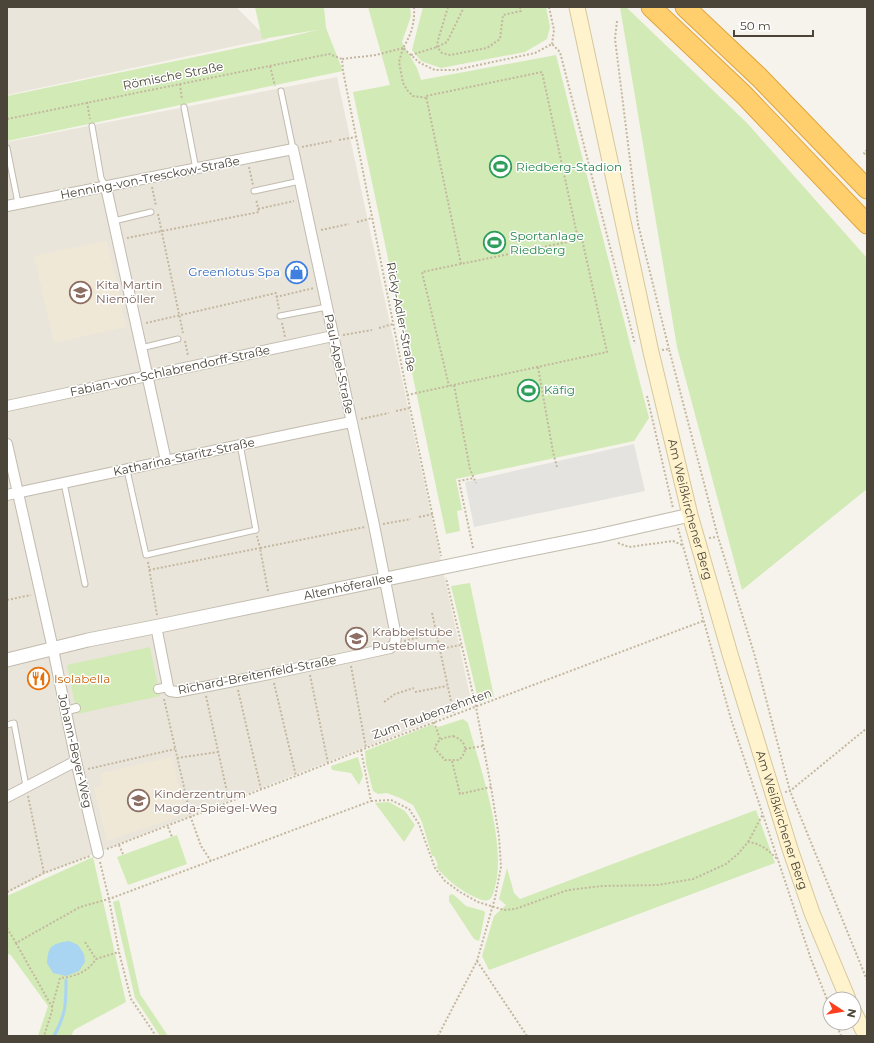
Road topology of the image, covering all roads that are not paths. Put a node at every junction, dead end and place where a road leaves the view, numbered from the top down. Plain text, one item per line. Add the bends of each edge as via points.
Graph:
1 (577, 7) edge
2 (651, 7) edge
3 (685, 7) edge
4 (281, 91) road end
5 (184, 107) road end
6 (92, 126) road end
7 (7, 148) edge
8 (293, 149) junction
9 (196, 169) junction
10 (301, 181) junction
11 (106, 187) junction
12 (867, 189) edge
13 (254, 191) road end
14 (18, 204) junction
15 (7, 206) edge
16 (151, 212) dead end
17 (114, 220) junction
18 (867, 224) edge
19 (327, 307) junction
20 (280, 316) road end
21 (333, 336) junction
22 (178, 339) dead end
23 (141, 348) junction
24 (147, 375) junction
25 (7, 406) edge
26 (351, 422) junction
27 (7, 444) edge
28 (240, 444) junction
29 (166, 460) junction
30 (127, 470) junction
31 (64, 483) junction
32 (18, 492) junction
33 (7, 495) edge
34 (690, 515) junction
35 (384, 579) junction
36 (85, 584) dead end
37 (157, 621) junction
38 (53, 649) junction
39 (7, 660) edge
40 (76, 708) dead end
41 (66, 711) junction
42 (7, 725) edge
43 (77, 766) junction
44 (26, 786) junction
45 (7, 797) edge
46 (98, 853) road end
47 (845, 991) edge

1 - 34 main road, Am Weißkirchener Berg via 651,352
2 - 18 highway via 744,95
3 - 12 highway via 759,77
4 - 8 lane
5 - 9 lane
6 - 11 lane via 101,178
7 - 14 lane
8 - 9 street, Henning-von-Tresckow-Straße
8 - 10 street, Paul-Apel-Straße
9 - 11 street, Henning-von-Tresckow-Straße
10 - 13 lane
10 - 19 street, Paul-Apel-Straße
11 - 14 street, Henning-von-Tresckow-Straße
11 - 17 street
14 - 15 street, Henning-von-Tresckow-Straße
16 - 17 lane
17 - 23 street
19 - 20 lane
19 - 21 street, Paul-Apel-Straße
21 - 24 street, Fabian-von-Schlabrendorff-Straße
21 - 26 street, Paul-Apel-Straße
22 - 23 lane
23 - 24 street
24 - 25 street, Fabian-von-Schlabrendorff-Straße
24 - 29 street
26 - 28 street, Katharina-Staritz-Straße
26 - 35 street, Paul-Apel-Straße
27 - 32 street, Johann-Beyer-Weg
28 - 29 street, Katharina-Staritz-Straße
28 - 30 lane via 256,530 146,555
29 - 30 street, Katharina-Staritz-Straße
30 - 31 street, Katharina-Staritz-Straße
31 - 32 street, Katharina-Staritz-Straße
31 - 36 lane
32 - 33 street, Katharina-Staritz-Straße
32 - 38 street, Johann-Beyer-Weg
34 - 35 street, Altenhöferallee
34 - 47 main road, Am Weißkirchener Berg via 790,849 812,913
35 - 37 street, Altenhöferallee
35 - 37 street, Richard-Breitenfeld-Straße via 396,636 395,644 390,648 205,687 177,692 165,689
37 - 38 street, Altenhöferallee via 130,631
38 - 39 street, Altenhöferallee
38 - 41 street, Johann-Beyer-Weg
40 - 41 street
41 - 43 street, Johann-Beyer-Weg
42 - 44 lane via 14,723
43 - 44 street
43 - 46 street, Johann-Beyer-Weg
44 - 45 street

